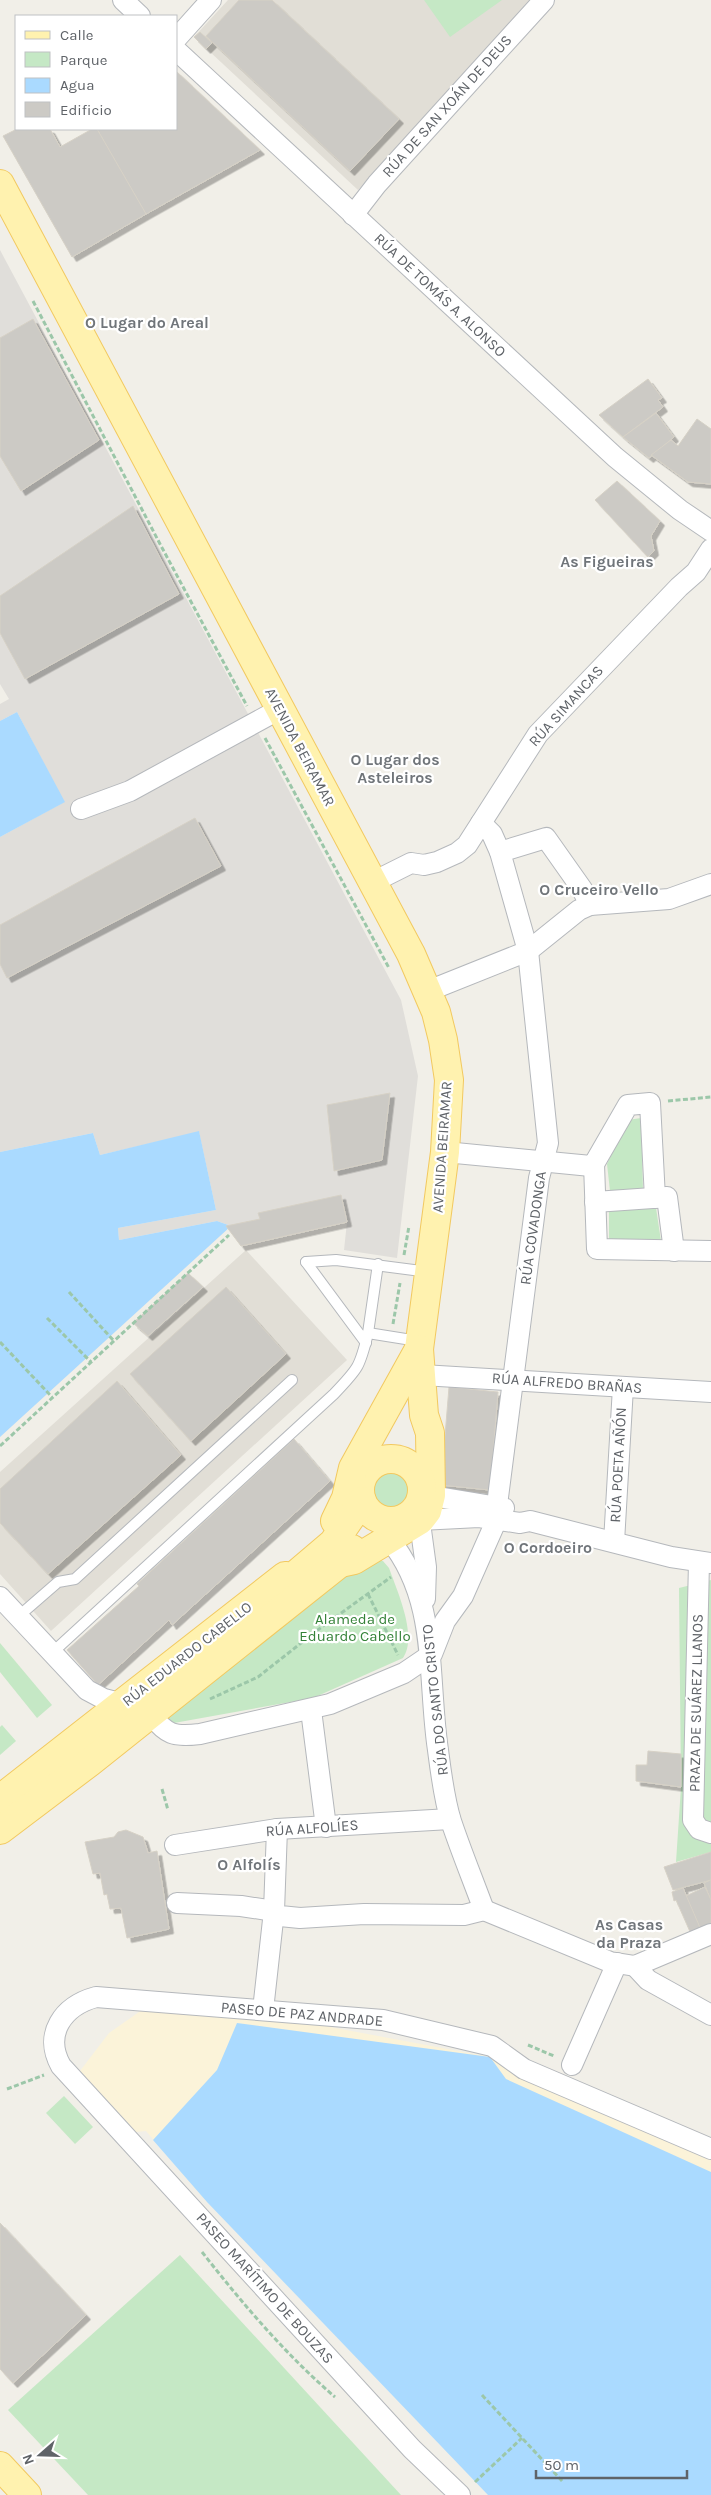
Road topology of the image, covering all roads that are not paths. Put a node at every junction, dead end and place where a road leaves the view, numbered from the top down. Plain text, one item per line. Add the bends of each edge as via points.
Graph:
1 (122, 0) edge
2 (211, 0) edge
3 (544, 0) edge
4 (139, 15) edge
5 (178, 37) edge
6 (178, 52) edge
7 (0, 184) edge
8 (353, 215) junction
9 (711, 532) edge
10 (711, 549) edge
11 (280, 709) junction
12 (81, 809) dead end
13 (481, 823) junction
14 (500, 852) junction
15 (372, 882) junction
16 (711, 884) edge
17 (590, 905) junction
18 (528, 951) junction
19 (428, 991) junction
20 (445, 1152) junction
21 (543, 1162) junction
22 (594, 1164) junction
23 (655, 1198) junction
24 (595, 1202) junction
25 (674, 1251) junction
26 (711, 1251) edge
27 (378, 1264) junction
28 (430, 1273) junction
29 (367, 1338) junction
30 (416, 1363) junction
31 (513, 1379) junction
32 (292, 1380) dead end
33 (623, 1387) junction
34 (711, 1392) edge
35 (371, 1466) junction
36 (401, 1508) junction
37 (497, 1512) junction
38 (614, 1542) junction
39 (705, 1562) edge
40 (285, 1576) junction
41 (0, 1597) edge
42 (424, 1611) junction
43 (20, 1615) junction
44 (52, 1652) junction
45 (432, 1654) junction
46 (123, 1704) junction
47 (311, 1710) junction
48 (150, 1714) junction
49 (0, 1799) edge
50 (450, 1819) junction
51 (326, 1827) junction
52 (0, 1830) edge
53 (277, 1830) junction
54 (711, 1833) edge
55 (175, 1846) dead end
56 (176, 1903) dead end
57 (484, 1910) junction
58 (274, 1911) junction
59 (711, 1934) edge
60 (626, 1964) junction
61 (264, 2010) junction
62 (711, 2015) edge
63 (572, 2065) road end
64 (73, 2078) joint
65 (711, 2149) edge
66 (0, 2466) edge
67 (466, 2489) edge
68 (27, 2495) edge

1 - 4 street
2 - 5 street
3 - 8 street, RÚA DE SAN XOÁN DE DEUS via 376,184
6 - 8 street, RÚA DE TOMÁS A. ALONSO
7 - 11 main road, AVENIDA BEIRAMAR
8 - 9 street, RÚA DE TOMÁS A. ALONSO via 615,458
10 - 13 street, RÚA SIMANCAS via 696,572 538,734 517,762
11 - 12 street via 130,791
11 - 15 main road, AVENIDA BEIRAMAR
13 - 14 street, RÚA COVADONGA via 492,834
13 - 15 street, RÚA SIMANCAS via 467,845 457,853 424,865 411,863
14 - 17 street via 546,838
14 - 18 street, RÚA COVADONGA
15 - 19 main road, AVENIDA BEIRAMAR
16 - 17 street via 669,899
17 - 18 street via 579,910
18 - 19 street
18 - 21 street, RÚA COVADONGA via 548,1143
19 - 20 main road, AVENIDA BEIRAMAR via 443,1040 448,1080
20 - 21 street
20 - 28 main road, AVENIDA BEIRAMAR
21 - 22 street
21 - 31 street, RÚA COVADONGA
22 - 23 street via 628,1105 650,1103
22 - 24 street
23 - 24 street
23 - 25 street via 667,1197
24 - 25 street via 597,1249
25 - 26 street
27 - 28 lane
27 - 29 lane
27 - 29 lane via 336,1260 306,1262
28 - 30 main road, AVENIDA BEIRAMAR
29 - 30 lane
29 - 44 lane via 362,1360 334,1394
30 - 31 street, RÚA ALFREDO BRAÑAS
30 - 35 main road, AVENIDA BEIRAMAR
30 - 36 main road, AVENIDA BEIRAMAR via 424,1415
30 - 40 main road via 392,1396 353,1468 341,1512 317,1543 286,1569
31 - 33 street, RÚA ALFREDO BRAÑAS
31 - 37 street, RÚA COVADONGA
32 - 43 lane via 75,1579 58,1582
33 - 34 street, RÚA ALFREDO BRAÑAS
33 - 38 street, RÚA POETA AÑÓN
35 - 36 main road, AVENIDA BEIRAMAR via 361,1482
35 - 36 main road via 380,1461 395,1460 409,1465
36 - 37 street
36 - 37 street via 471,1517
36 - 40 main road, RÚA EDUARDO CABELLO via 333,1543 293,1577
36 - 42 street, RÚA DO SANTO CRISTO via 402,1556 411,1571
36 - 42 street, RÚA DO SANTO CRISTO via 426,1567
36 - 48 main road, RÚA EDUARDO CABELLO via 354,1560 340,1563
37 - 38 street via 522,1513 530,1520
37 - 45 street, RÚA COVADONGA via 463,1596 445,1621
38 - 39 street
39 - 54 street, PRAZA DE SUÁREZ LLANOS via 693,1820 699,1829
40 - 46 main road, RÚA EDUARDO CABELLO
41 - 43 street
42 - 45 street, RÚA DO SANTO CRISTO
43 - 44 street
44 - 46 street via 87,1690 104,1700
45 - 47 street via 404,1673
45 - 50 street, RÚA DO SANTO CRISTO via 438,1748
46 - 49 main road, RÚA EDUARDO CABELLO
47 - 48 street via 182,1736 164,1730
47 - 51 street
48 - 52 main road, RÚA EDUARDO CABELLO
50 - 51 street, RÚA ALFOLÍES
50 - 57 street, RÚA DO SANTO CRISTO
51 - 53 street, RÚA ALFOLÍES
53 - 55 street, RÚA ALFOLÍES
53 - 58 street
56 - 58 street
57 - 58 street via 464,1915 364,1914 300,1918 280,1916
57 - 60 street via 563,1943
58 - 61 street
59 - 60 street
60 - 62 street
60 - 63 street
61 - 64 street, PASEO DE PAZ ANDRADE via 96,1997 80,2001 60,2020 55,2036 55,2056
61 - 65 street, PASEO DE PAZ ANDRADE via 383,2020 492,2046 524,2068
64 - 67 street, PASEO MARÍTIMO DE BOUZAS via 412,2449
66 - 68 main road

